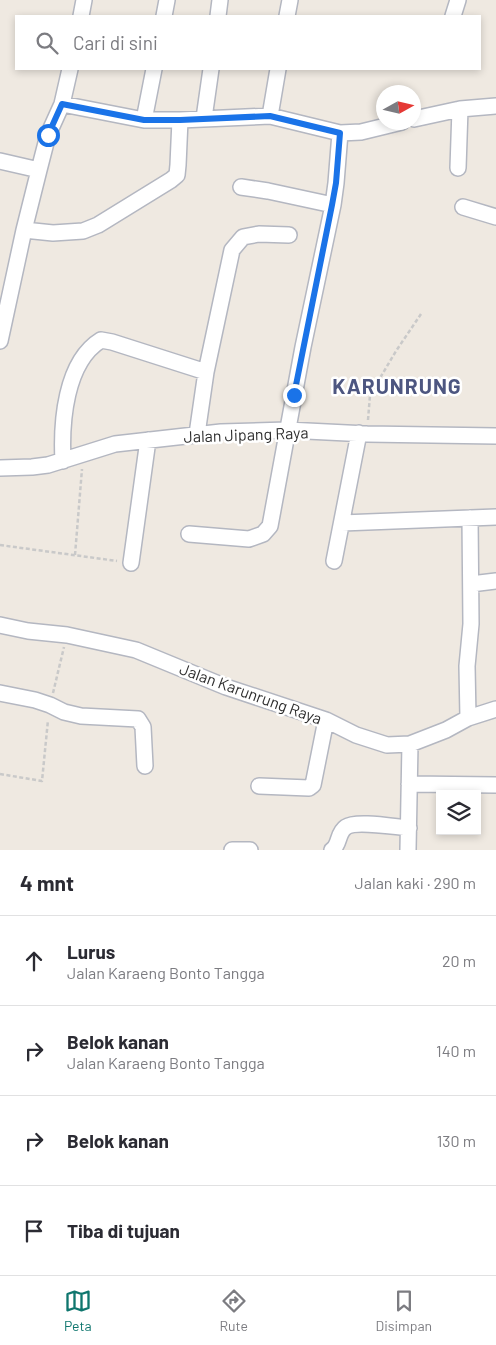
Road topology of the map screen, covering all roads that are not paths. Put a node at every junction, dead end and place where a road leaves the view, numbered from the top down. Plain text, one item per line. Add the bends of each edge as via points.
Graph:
1 (84, 0) edge
2 (167, 0) edge
3 (220, 0) edge
4 (290, 0) edge
5 (458, 0) edge
6 (81, 15) edge
7 (164, 15) edge
8 (218, 15) edge
9 (287, 15) edge
10 (453, 15) edge
11 (70, 70) edge
12 (154, 70) edge
13 (211, 70) edge
14 (278, 70) edge
15 (62, 104) junction
16 (496, 106) edge
17 (460, 109) junction
18 (270, 116) junction
19 (204, 118) junction
20 (421, 118) edge
21 (144, 120) junction
22 (180, 120) junction
23 (376, 128) edge
24 (340, 133) junction
25 (0, 161) edge
26 (458, 168) dead end
27 (39, 170) junction
28 (240, 187) dead end
29 (332, 205) junction
30 (463, 207) dead end
31 (496, 217) edge
32 (24, 230) junction
33 (289, 236) dead end
34 (0, 341) edge
35 (206, 372) junction
36 (288, 430) junction
37 (363, 433) junction
38 (197, 434) junction
39 (496, 436) edge
40 (148, 440) junction
41 (63, 461) junction
42 (0, 468) edge
43 (496, 517) edge
44 (470, 518) junction
45 (342, 523) junction
46 (189, 534) dead end
47 (334, 561) dead end
48 (131, 563) road end
49 (496, 581) edge
50 (471, 584) junction
51 (0, 625) edge
52 (0, 693) edge
53 (496, 709) edge
54 (468, 718) junction
55 (326, 720) junction
56 (410, 744) junction
57 (145, 766) dead end
58 (409, 784) junction
59 (496, 785) edge
60 (259, 786) dead end
61 (409, 828) junction
62 (232, 850) edge
63 (250, 850) edge
64 (332, 850) edge
65 (408, 850) edge

1 - 6 street
2 - 7 street
3 - 8 street
4 - 9 street
5 - 10 street
11 - 15 street
12 - 21 street
13 - 19 street
14 - 18 street
15 - 21 street
15 - 27 street via 48,135
16 - 17 street
17 - 20 street
17 - 26 street
18 - 19 street
18 - 24 street
19 - 22 street
21 - 22 street
22 - 32 street via 178,165 171,180 82,231
23 - 24 street
24 - 29 street
25 - 27 street
27 - 32 street
28 - 29 street
29 - 36 street
30 - 31 street
32 - 34 street
33 - 35 street via 259,234 243,237 232,250
35 - 38 street
35 - 41 street via 101,340 87,350 68,393 62,440
36 - 37 street, Jalan Jipang Raya
36 - 38 street, Jalan Jipang Raya
36 - 46 street via 270,526 263,534 250,539
37 - 39 street, Jalan Jipang Raya
37 - 45 street
38 - 40 street, Jalan Jipang Raya
40 - 41 street, Jalan Jipang Raya via 116,444
40 - 48 street
41 - 42 street, Jalan Jipang Raya via 32,468
43 - 44 street
44 - 45 street
44 - 50 street
45 - 47 street
49 - 50 street
50 - 54 street
51 - 55 street, Jalan Karunrung Raya via 136,650 226,687
52 - 57 street via 81,716 138,719 143,726
53 - 54 street, Jalan Karunrung Raya
54 - 56 street, Jalan Karunrung Raya
55 - 56 street, Jalan Karunrung Raya via 369,740 387,745
55 - 60 street via 313,785 309,788
56 - 58 street
58 - 59 street
58 - 61 street
61 - 64 street via 349,825
61 - 65 street
62 - 63 street

